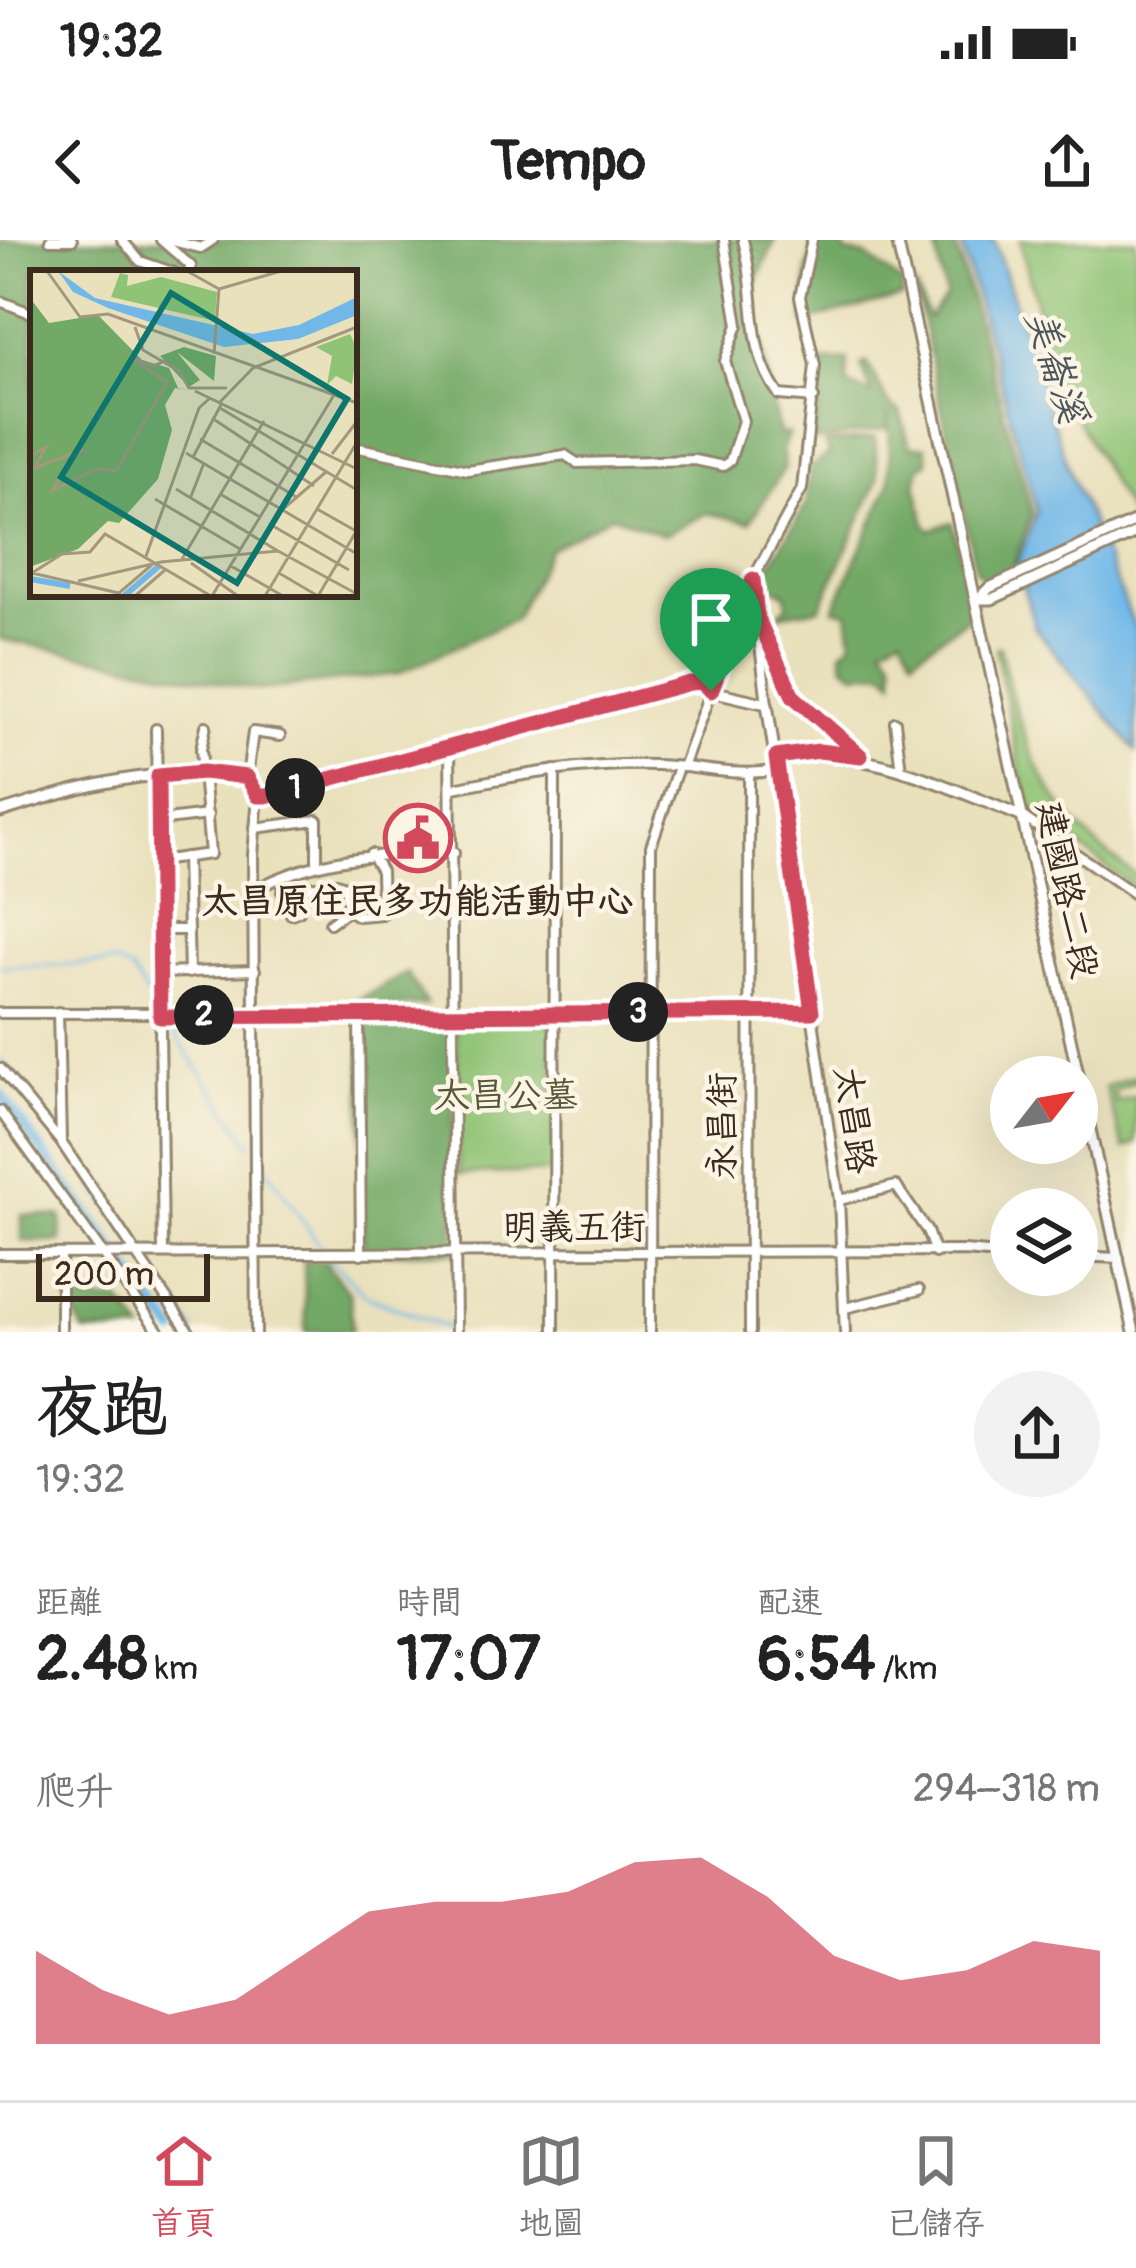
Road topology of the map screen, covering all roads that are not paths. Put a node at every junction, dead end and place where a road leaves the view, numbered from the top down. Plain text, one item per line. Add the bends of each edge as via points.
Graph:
1 (50, 240) edge
2 (72, 240) edge
3 (122, 240) edge
4 (165, 240) edge
5 (214, 240) edge
6 (724, 240) edge
7 (743, 240) edge
8 (812, 240) edge
9 (897, 240) edge
10 (166, 270) edge
11 (189, 270) edge
12 (0, 302) edge
13 (30, 313) edge
14 (814, 398) junction
15 (357, 448) edge
16 (1136, 520) edge
17 (1136, 532) edge
18 (753, 579) junction
19 (991, 593) junction
20 (979, 599) junction
21 (757, 617) junction
22 (711, 691) junction
23 (766, 704) junction
24 (895, 722) dead end
25 (206, 726) dead end
26 (156, 728) dead end
27 (280, 736) dead end
28 (450, 746) junction
29 (861, 756) junction
30 (776, 757) junction
31 (681, 767) junction
32 (555, 770) junction
33 (777, 770) junction
34 (901, 770) junction
35 (203, 772) junction
36 (158, 776) junction
37 (749, 776) junction
38 (247, 777) junction
39 (454, 788) junction
40 (258, 796) junction
41 (0, 812) edge
42 (208, 814) junction
43 (1023, 817) junction
44 (158, 821) junction
45 (254, 828) junction
46 (454, 853) junction
47 (371, 854) junction
48 (186, 857) junction
49 (158, 861) junction
50 (316, 864) junction
51 (254, 890) junction
52 (299, 891) junction
53 (282, 892) dead end
54 (1136, 896) edge
55 (348, 910) junction
56 (290, 914) dead end
57 (330, 922) dead end
58 (158, 930) junction
59 (188, 930) junction
60 (255, 970) junction
61 (159, 973) junction
62 (189, 973) junction
63 (58, 1012) junction
64 (455, 1012) junction
65 (649, 1012) junction
66 (812, 1012) junction
67 (0, 1013) edge
68 (359, 1013) junction
69 (551, 1013) junction
70 (749, 1013) junction
71 (255, 1014) junction
72 (160, 1017) junction
73 (0, 1067) edge
74 (0, 1111) edge
75 (61, 1142) junction
76 (838, 1200) junction
77 (163, 1252) junction
78 (844, 1253) junction
79 (935, 1253) junction
80 (0, 1254) edge
81 (137, 1254) junction
82 (256, 1254) junction
83 (361, 1254) junction
84 (456, 1254) junction
85 (556, 1254) junction
86 (650, 1254) junction
87 (748, 1254) junction
88 (61, 1255) junction
89 (990, 1255) edge
90 (108, 1256) junction
91 (1098, 1257) edge
92 (1119, 1258) junction
93 (919, 1290) dead end
94 (845, 1308) junction
95 (456, 1330) edge
96 (61, 1332) edge
97 (159, 1332) edge
98 (189, 1332) edge
99 (256, 1332) edge
100 (554, 1332) edge
101 (650, 1332) edge
102 (750, 1332) edge
103 (845, 1332) edge
104 (1134, 1332) edge

1 - 2 street
3 - 10 street via 140,261
4 - 5 street via 201,248
4 - 11 street
6 - 15 street via 738,325 725,361 743,421 723,466 577,463 565,455 468,470
7 - 14 street via 756,356 779,395
8 - 14 street via 800,297
9 - 20 street, 建國路二段
12 - 13 street
14 - 18 street via 797,502
16 - 19 street
17 - 19 street
18 - 21 street
18 - 22 street
19 - 20 street
20 - 43 street, 建國路二段
21 - 23 street
21 - 29 street via 793,696
22 - 23 street
22 - 28 street via 690,683
22 - 31 street
23 - 30 street, 太昌路
24 - 34 street
25 - 35 street
26 - 36 street
27 - 38 street via 253,732
28 - 39 street
28 - 40 street
29 - 30 street
29 - 34 street
30 - 33 street, 太昌路
31 - 32 street
31 - 37 street
31 - 65 street via 651,846
32 - 39 street
32 - 69 street
33 - 37 street
33 - 66 street, 太昌路
34 - 43 street
35 - 36 street
35 - 38 street
35 - 42 street
36 - 41 street via 120,776
36 - 44 street
37 - 70 street, 永昌街
38 - 40 street
39 - 46 street
40 - 45 street
42 - 44 street
42 - 48 street via 210,854
43 - 54 street
43 - 92 street, 建國路二段
44 - 49 street
45 - 50 street via 317,820
45 - 51 street
46 - 47 street
46 - 64 street
47 - 50 street
47 - 55 street via 381,871 382,914
48 - 49 street
48 - 59 street
49 - 58 street
50 - 51 street
51 - 60 street
52 - 53 street
52 - 55 street via 345,886
52 - 56 street via 299,911
55 - 57 street
58 - 59 street
58 - 61 street
59 - 62 street
60 - 62 street
60 - 71 street
61 - 62 street
61 - 72 street
63 - 67 street
63 - 72 street
63 - 75 street
64 - 68 street
64 - 69 street
64 - 84 street
65 - 69 street
65 - 70 street
65 - 86 street
66 - 70 street
66 - 76 street, 太昌路
68 - 71 street
68 - 83 street
69 - 85 street
70 - 87 street, 永昌街
71 - 72 street
71 - 82 street
72 - 77 street
73 - 75 street
74 - 90 street
75 - 81 street
76 - 78 street, 太昌路
76 - 79 street via 896,1186
77 - 81 street, 明義五街
77 - 82 street, 明義五街
78 - 79 street, 明義五街
78 - 87 street, 明義五街
78 - 94 street, 太昌路
79 - 89 street, 明義五街
80 - 88 street, 明義五街
81 - 90 street, 明義五街
81 - 98 street
82 - 83 street, 明義五街
82 - 99 street
83 - 84 street, 明義五街
84 - 85 street, 明義五街
84 - 95 street
85 - 86 street, 明義五街
85 - 100 street
86 - 87 street, 明義五街
86 - 101 street
87 - 102 street, 永昌街
88 - 90 street, 明義五街
88 - 96 street
90 - 97 street
91 - 92 street
92 - 104 street, 建國路二段
93 - 94 street
94 - 103 street, 太昌路

